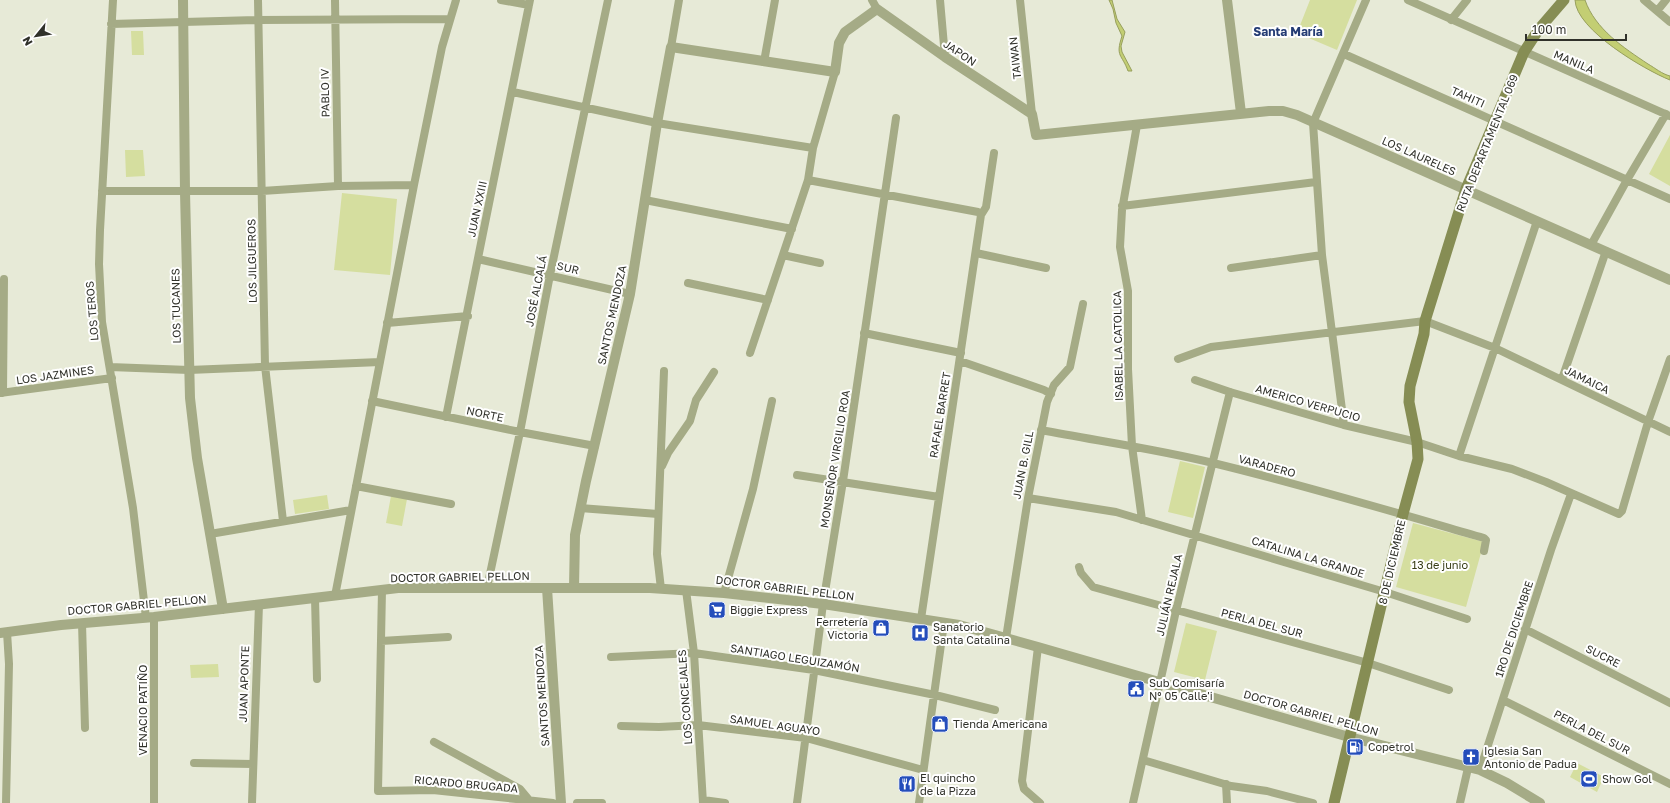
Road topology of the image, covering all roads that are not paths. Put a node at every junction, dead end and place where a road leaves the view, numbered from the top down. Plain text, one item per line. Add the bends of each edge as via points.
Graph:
1 (113, 0) edge
2 (183, 0) edge
3 (258, 0) edge
4 (335, 0) edge
5 (456, 0) edge
6 (501, 0) edge
7 (608, 0) edge
8 (680, 0) edge
9 (775, 0) edge
10 (872, 0) edge
11 (940, 0) edge
12 (1020, 0) edge
13 (1227, 0) edge
14 (1366, 0) edge
15 (1408, 0) edge
16 (1467, 0) edge
17 (1564, 0) edge
18 (1644, 0) edge
19 (1666, 0) edge
20 (530, 3) edge
21 (877, 9) junction
22 (1657, 11) junction
23 (335, 19) junction
24 (449, 19) junction
25 (258, 20) junction
26 (1451, 20) junction
27 (183, 22) junction
28 (1670, 22) edge
29 (111, 24) junction
30 (671, 47) junction
31 (1524, 52) junction
32 (1344, 54) junction
33 (945, 57) junction
34 (764, 62) junction
35 (835, 72) junction
36 (513, 92) junction
37 (586, 109) junction
38 (1032, 114) junction
39 (1241, 114) junction
40 (1668, 115) edge
41 (896, 118) dead end
42 (1495, 121) junction
43 (1313, 122) junction
44 (657, 123) junction
45 (1137, 125) junction
46 (813, 148) junction
47 (994, 153) dead end
48 (808, 180) junction
49 (1627, 180) junction
50 (1316, 182) junction
51 (414, 185) junction
52 (338, 186) junction
53 (1466, 189) junction
54 (102, 191) junction
55 (262, 191) junction
56 (185, 192) junction
57 (885, 196) junction
58 (1670, 199) edge
59 (645, 200) junction
60 (1122, 206) junction
61 (981, 215) junction
62 (1536, 221) junction
63 (792, 229) junction
64 (1591, 244) junction
65 (1606, 251) junction
66 (976, 253) junction
67 (783, 255) junction
68 (1322, 255) junction
69 (478, 259) junction
70 (820, 263) dead end
71 (1046, 268) dead end
72 (1231, 268) dead end
73 (550, 275) junction
74 (4, 278) dead end
75 (1670, 280) edge
76 (688, 283) dead end
77 (630, 294) junction
78 (768, 300) junction
79 (1083, 304) dead end
80 (468, 316) junction
81 (1425, 321) junction
82 (387, 323) junction
83 (864, 333) junction
84 (1332, 333) junction
85 (1495, 348) junction
86 (750, 353) dead end
87 (961, 357) junction
88 (1178, 359) dead end
89 (1670, 359) edge
90 (380, 362) junction
91 (265, 366) junction
92 (110, 367) junction
93 (189, 370) junction
94 (664, 372) dead end
95 (714, 372) dead end
96 (112, 378) junction
97 (1195, 380) dead end
98 (1562, 380) junction
99 (1230, 392) junction
100 (2, 393) edge
101 (1051, 394) junction
102 (372, 401) junction
103 (772, 401) dead end
104 (446, 417) junction
105 (1648, 422) junction
106 (1344, 425) junction
107 (1041, 430) junction
108 (520, 432) junction
109 (1670, 432) edge
110 (1417, 442) junction
111 (595, 446) junction
112 (1132, 446) junction
113 (1459, 456) junction
114 (1213, 463) junction
115 (660, 468) junction
116 (797, 475) dead end
117 (843, 481) junction
118 (356, 486) junction
119 (1571, 494) junction
120 (939, 497) junction
121 (1028, 498) junction
122 (451, 504) dead end
123 (580, 508) junction
124 (351, 510) junction
125 (658, 514) junction
126 (1403, 514) junction
127 (283, 520) junction
128 (1142, 520) junction
129 (210, 534) junction
130 (1195, 534) junction
131 (1484, 551) dead end
132 (1080, 567) dead end
133 (487, 588) junction
134 (547, 588) junction
135 (574, 588) junction
136 (661, 589) junction
137 (382, 590) junction
138 (686, 590) junction
139 (1385, 592) junction
140 (724, 593) junction
141 (335, 596) junction
142 (316, 598) junction
143 (259, 604) junction
144 (823, 604) junction
145 (223, 609) junction
146 (1176, 611) junction
147 (150, 617) junction
148 (921, 619) junction
149 (1467, 619) dead end
150 (82, 623) junction
151 (944, 623) junction
152 (1525, 629) junction
153 (3, 633) edge
154 (448, 637) dead end
155 (1006, 638) junction
156 (381, 641) junction
157 (1038, 646) junction
158 (694, 653) junction
159 (611, 657) dead end
160 (1368, 663) junction
161 (814, 670) junction
162 (317, 679) dead end
163 (1160, 682) junction
164 (1449, 690) dead end
165 (935, 695) junction
166 (1503, 700) junction
167 (1670, 703) edge
168 (995, 710) dead end
169 (698, 725) junction
170 (621, 726) dead end
171 (85, 728) dead end
172 (1349, 737) junction
173 (806, 738) junction
174 (434, 742) dead end
175 (1143, 760) junction
176 (194, 763) dead end
177 (252, 764) junction
178 (1468, 768) junction
179 (923, 770) junction
180 (1480, 770) junction
181 (1226, 784) junction
182 (1670, 784) edge
183 (530, 801) junction
184 (703, 802) edge
185 (6, 803) edge
186 (154, 803) edge
187 (252, 803) edge
188 (552, 803) edge
189 (561, 803) edge
190 (577, 803) edge
191 (602, 803) edge
192 (725, 803) edge
193 (797, 803) edge
194 (919, 803) edge
195 (1040, 803) edge
196 (1133, 803) edge
197 (1227, 803) edge
198 (1313, 803) edge
199 (1334, 803) edge
200 (1460, 803) edge
201 (1539, 803) edge

1 - 29 street, LOS TEROS
2 - 27 street, LOS TUCANES
3 - 25 street, LOS JILGUEROS
4 - 23 street, PABLO IV
5 - 24 street
6 - 20 street
7 - 37 street, JOSÉ ALCALÁ
8 - 30 street
9 - 34 street
10 - 21 street
11 - 33 street
12 - 38 street, TAIWAN
13 - 39 street
14 - 32 street
15 - 26 street, MANILA
16 - 26 street
17 - 31 main road, RUTA DEPARTAMENTAL 069 via 1539,29
18 - 22 street
19 - 22 street
20 - 36 street, JUAN XXIII
21 - 33 street, JAPON
21 - 35 street via 845,32 839,43
22 - 28 street
23 - 24 street
23 - 25 street
23 - 52 street, PABLO IV
24 - 51 street
25 - 27 street
25 - 55 street, LOS JILGUEROS
26 - 31 street, MANILA
27 - 29 street
27 - 56 street, LOS TUCANES
29 - 54 street, LOS TEROS
30 - 34 street
30 - 44 street, SANTOS MENDOZA
31 - 40 street, MANILA
31 - 42 main road, RUTA DEPARTAMENTAL 069
32 - 42 street, TAHITI
32 - 43 street
33 - 38 street, JAPON
34 - 35 street
35 - 46 street
36 - 37 street
36 - 69 street, JUAN XXIII
37 - 44 street
37 - 73 street, JOSÉ ALCALÁ
38 - 45 street, LOS LAURELES via 1037,135
39 - 43 street, LOS LAURELES via 1283,112
39 - 45 street, LOS LAURELES
40 - 49 street
41 - 57 street, MONSEÑOR VIRGILIO ROA
42 - 49 street, TAHITI
42 - 53 main road, RUTA DEPARTAMENTAL 069
43 - 50 street
43 - 53 street, LOS LAURELES
44 - 46 street
44 - 59 street, SANTOS MENDOZA
45 - 60 street, ISABEL LA CATOLICA
46 - 48 street
47 - 61 street, RAFAEL BARRET via 986,207
48 - 57 street
48 - 63 street
49 - 58 street, TAHITI
49 - 64 street
50 - 60 street
50 - 68 street
51 - 52 street
51 - 82 street
52 - 55 street
53 - 62 street, LOS LAURELES
53 - 81 main road, RUTA DEPARTAMENTAL 069
54 - 56 street
54 - 92 street, LOS TEROS via 99,264 101,308
55 - 56 street
55 - 91 street, LOS JILGUEROS
56 - 93 street, LOS TUCANES
57 - 61 street via 978,212
57 - 83 street, MONSEÑOR VIRGILIO ROA
59 - 63 street
59 - 77 street, SANTOS MENDOZA
60 - 112 street, ISABEL LA CATOLICA via 1120,247 1128,291 1128,370
61 - 66 street, RAFAEL BARRET
62 - 64 street, LOS LAURELES
62 - 85 street
63 - 67 street
64 - 65 street, LOS LAURELES
65 - 75 street, LOS LAURELES
65 - 98 street
66 - 71 street
66 - 87 street, RAFAEL BARRET
67 - 70 street
67 - 78 street
68 - 72 street
68 - 84 street
69 - 73 street, SUR
69 - 80 street, JUAN XXIII
73 - 77 street, SUR
73 - 108 street, JOSÉ ALCALÁ
74 - 100 street
76 - 78 street
77 - 111 street, SANTOS MENDOZA
78 - 86 street
79 - 101 street, JUAN B. GILL via 1070,367 1054,385
80 - 82 street
80 - 104 street, JUAN XXIII
81 - 84 street
81 - 85 street, JAMAICA
81 - 110 main road, 8 DE DICIEMBRE via 1410,386 1409,402
82 - 90 street
83 - 87 street
83 - 117 street, MONSEÑOR VIRGILIO ROA
84 - 88 street via 1211,347
84 - 106 street
85 - 98 street, JAMAICA
85 - 113 street
87 - 101 street
87 - 120 street, RAFAEL BARRET
89 - 105 street
90 - 91 street
90 - 102 street
91 - 93 street
91 - 127 street, LOS JILGUEROS
92 - 93 street
92 - 96 street, LOS TEROS
93 - 129 street, LOS TUCANES via 197,458
94 - 115 street
95 - 115 street via 696,400 690,421
96 - 100 street, LOS JAZMINES
96 - 147 street, LOS TEROS
97 - 99 street, AMERICO VERPUCIO
98 - 105 street, JAMAICA
99 - 106 street, AMERICO VERPUCIO
99 - 114 street, JULIÁN REJALA
101 - 107 street, JUAN B. GILL
102 - 104 street, NORTE
102 - 118 street
103 - 140 street via 753,489
104 - 108 street, NORTE
105 - 109 street, JAMAICA
105 - 119 street, AMERICO VERPUCIO via 1621,513
106 - 110 street, AMERICO VERPUCIO
107 - 112 street, VARADERO
107 - 121 street, JUAN B. GILL
108 - 111 street, NORTE
108 - 133 street, JOSÉ ALCALÁ
110 - 113 street, AMERICO VERPUCIO
110 - 126 main road, 8 DE DICIEMBRE via 1418,459
111 - 123 street, SANTOS MENDOZA
112 - 114 street, VARADERO
112 - 128 street, ISABEL LA CATOLICA
113 - 119 street, AMERICO VERPUCIO via 1512,469
114 - 126 street, VARADERO
114 - 130 street, JULIÁN REJALA
115 - 125 street
116 - 117 street
117 - 120 street
117 - 144 street, MONSEÑOR VIRGILIO ROA
118 - 122 street
118 - 124 street
119 - 152 street, 1RO DE DICIEMBRE
120 - 148 street, RAFAEL BARRET
121 - 128 street, CATALINA LA GRANDE via 1104,509
121 - 155 street, JUAN B. GILL
123 - 125 street
123 - 135 street, SANTOS MENDOZA via 575,535
124 - 127 street
124 - 141 street
125 - 136 street via 657,554
126 - 131 street, VARADERO via 1484,538
126 - 139 main road, 8 DE DICIEMBRE
127 - 129 street
128 - 130 street, CATALINA LA GRANDE
129 - 145 street, LOS TUCANES
130 - 139 street, CATALINA LA GRANDE
130 - 146 street, JULIÁN REJALA
132 - 146 street, PERLA DEL SUR via 1081,573 1093,587
133 - 134 street, DOCTOR GABRIEL PELLON
133 - 137 street, DOCTOR GABRIEL PELLON
134 - 135 street, DOCTOR GABRIEL PELLON
134 - 189 street, SANTOS MENDOZA
135 - 136 street, DOCTOR GABRIEL PELLON
136 - 138 street, DOCTOR GABRIEL PELLON
137 - 141 street, DOCTOR GABRIEL PELLON
137 - 156 street
138 - 140 street, DOCTOR GABRIEL PELLON
138 - 158 street, LOS CONCEJALES
139 - 149 street, CATALINA LA GRANDE
139 - 160 main road, 8 DE DICIEMBRE
140 - 144 street, DOCTOR GABRIEL PELLON
141 - 142 street, DOCTOR GABRIEL PELLON
142 - 143 street, DOCTOR GABRIEL PELLON
142 - 162 street
143 - 145 street, DOCTOR GABRIEL PELLON
143 - 177 street, JUAN APONTE
144 - 148 street, DOCTOR GABRIEL PELLON
144 - 161 street, MONSEÑOR VIRGILIO ROA
145 - 147 street, DOCTOR GABRIEL PELLON
146 - 160 street, PERLA DEL SUR
146 - 163 street, JULIÁN REJALA
147 - 150 street, DOCTOR GABRIEL PELLON
147 - 186 street, VENACIO PATIÑO
148 - 151 street, DOCTOR GABRIEL PELLON
150 - 153 street, DOCTOR GABRIEL PELLON
150 - 171 street
151 - 155 street, DOCTOR GABRIEL PELLON
151 - 165 street
152 - 166 street, 1RO DE DICIEMBRE
152 - 167 street, SUCRE
153 - 185 street via 9,664
154 - 156 street
155 - 157 street, DOCTOR GABRIEL PELLON
156 - 183 street, RICARDO BRUGADA via 378,791 433,790
157 - 163 street, DOCTOR GABRIEL PELLON
157 - 195 street via 1022,781 1024,789
158 - 159 street, SANTIAGO LEGUIZAMÓN
158 - 161 street, SANTIAGO LEGUIZAMÓN
158 - 169 street, LOS CONCEJALES
160 - 164 street, PERLA DEL SUR
160 - 172 main road, 8 DE DICIEMBRE
161 - 165 street, SANTIAGO LEGUIZAMÓN
161 - 173 street, MONSEÑOR VIRGILIO ROA
163 - 172 street, DOCTOR GABRIEL PELLON
163 - 175 street, JULIÁN REJALA
165 - 168 street, SANTIAGO LEGUIZAMÓN
165 - 179 street
166 - 180 street, 1RO DE DICIEMBRE
166 - 182 street, PERLA DEL SUR
169 - 170 street, SAMUEL AGUAYO
169 - 173 street, SAMUEL AGUAYO
169 - 184 street, LOS CONCEJALES
172 - 178 street, DOCTOR GABRIEL PELLON
172 - 199 main road, 8 DE DICIEMBRE
173 - 179 street, SAMUEL AGUAYO
173 - 193 street, MONSEÑOR VIRGILIO ROA
174 - 183 street via 520,789
175 - 181 street
175 - 196 street, JULIÁN REJALA
176 - 177 street
177 - 187 street, JUAN APONTE
178 - 180 street, DOCTOR GABRIEL PELLON
178 - 200 street
179 - 194 street
180 - 201 street, DOCTOR GABRIEL PELLON
181 - 197 street
181 - 198 street
183 - 188 street, RICARDO BRUGADA
184 - 192 street
190 - 191 street

